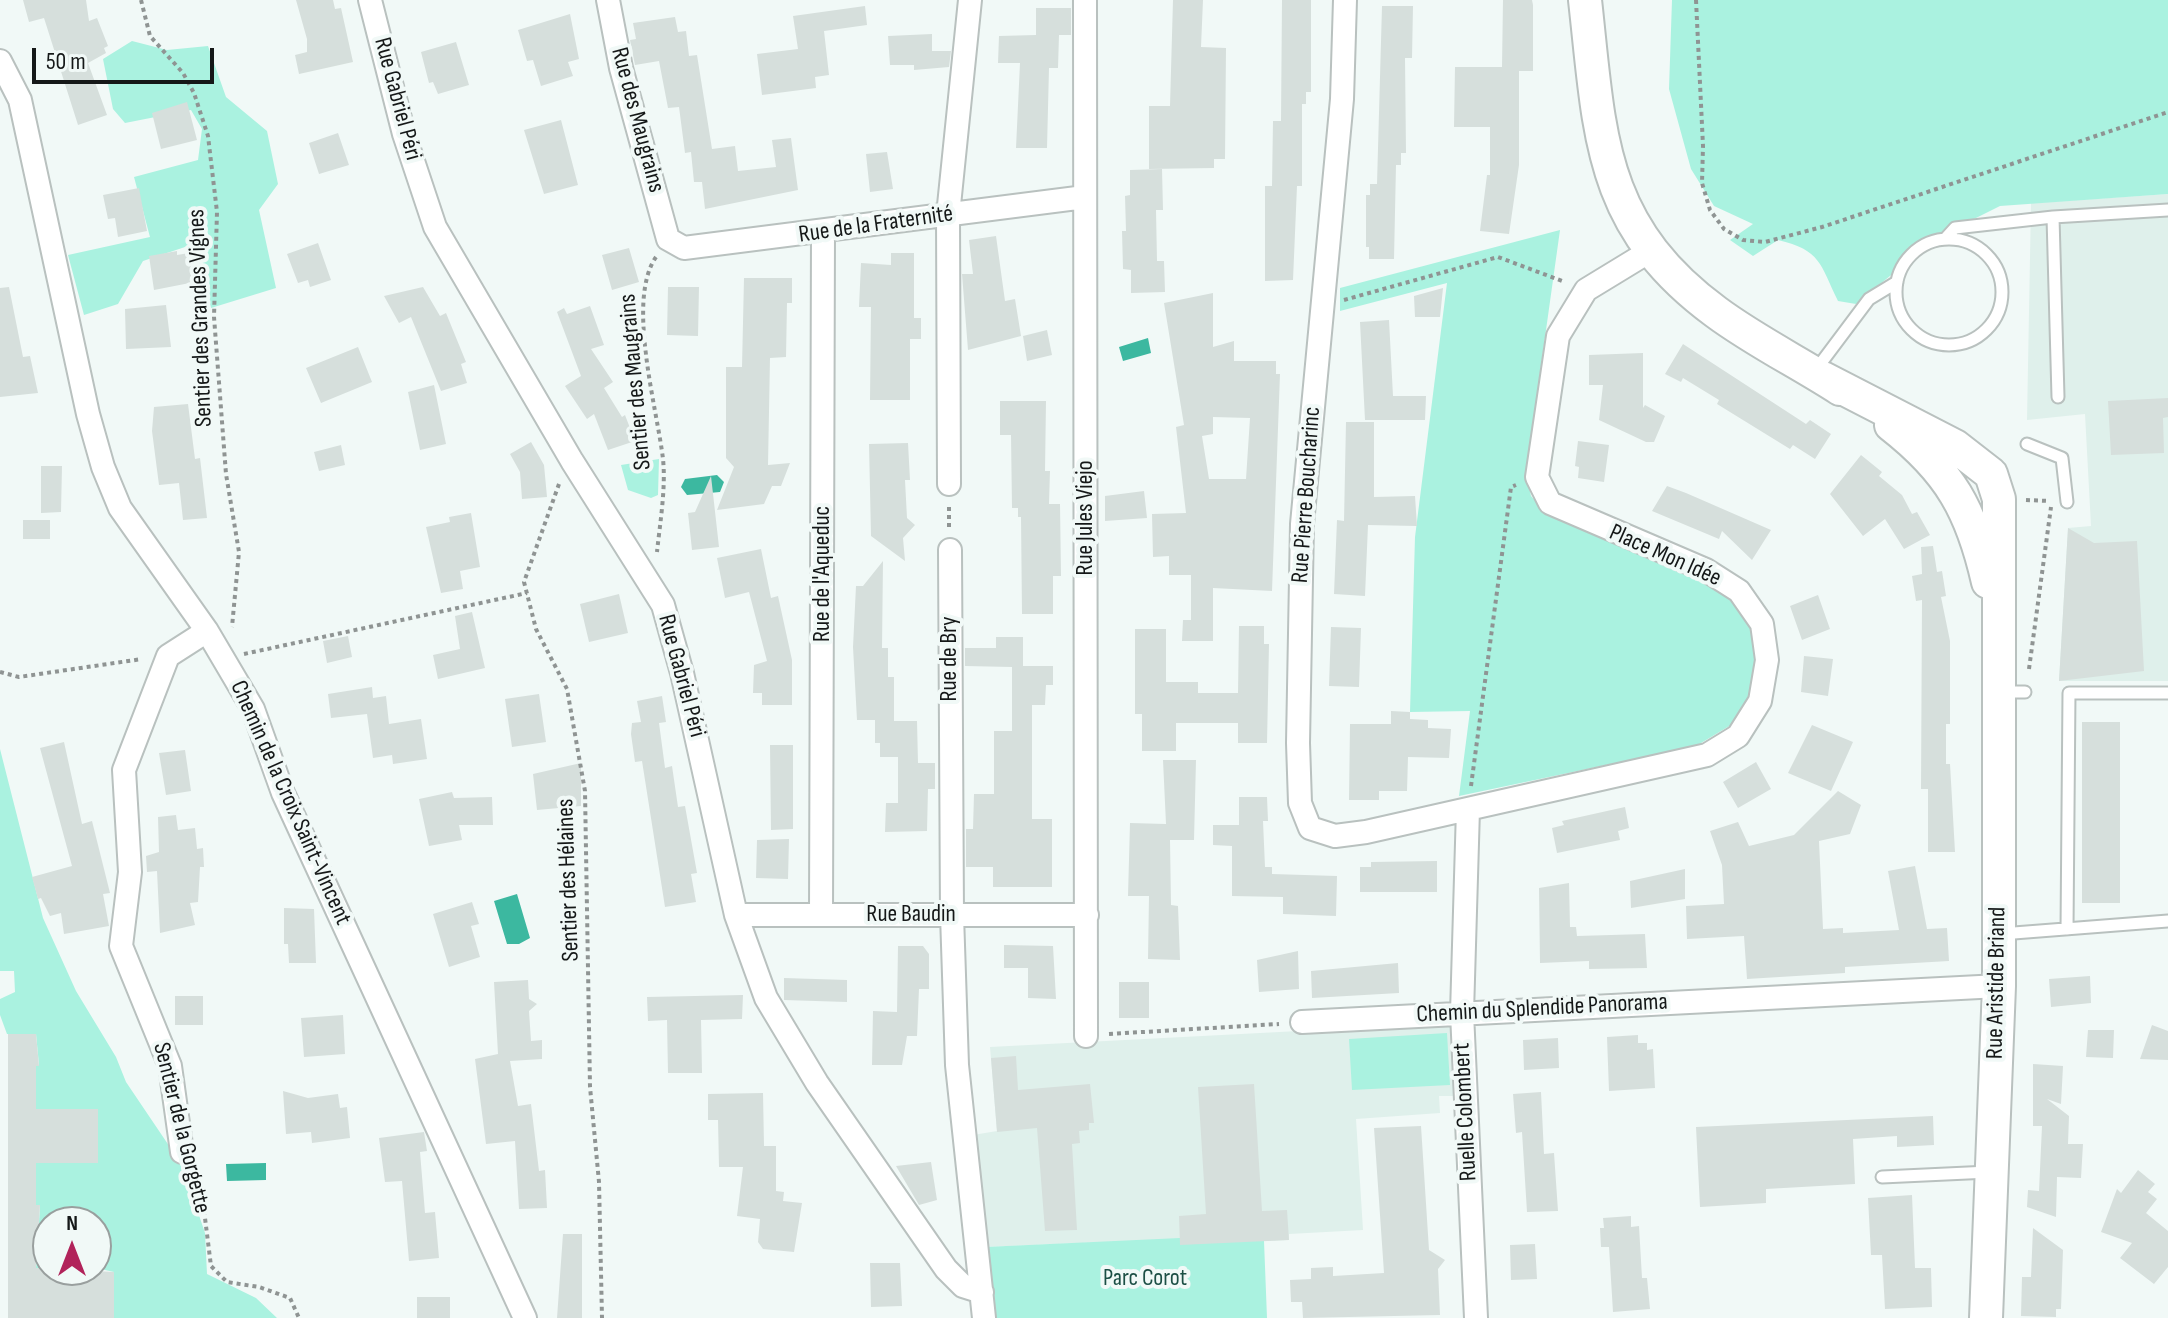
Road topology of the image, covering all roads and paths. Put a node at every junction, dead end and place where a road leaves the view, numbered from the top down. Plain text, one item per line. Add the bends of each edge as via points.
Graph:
1 (141, 0) edge
2 (370, 0) edge
3 (608, 0) edge
4 (970, 0) edge
5 (1085, 0) edge
6 (1345, 0) edge
7 (1585, 0) edge
8 (1696, 0) edge
9 (0, 61) edge
10 (2168, 112) edge
11 (1085, 197) junction
12 (2168, 210) edge
13 (948, 215) junction
14 (2053, 217) junction
15 (823, 233) junction
16 (668, 239) junction
17 (1945, 239) junction
18 (1650, 251) junction
19 (1897, 282) junction
20 (1586, 290) junction
21 (1323, 307) junction
22 (1819, 375) junction
23 (2058, 397) dead end
24 (2027, 444) dead end
25 (572, 461) junction
26 (1537, 477) junction
27 (949, 484) joint
28 (2067, 502) dead end
29 (950, 550) joint
30 (643, 570) junction
31 (527, 593) junction
32 (211, 638) junction
33 (249, 653) dead end
34 (168, 656) junction
35 (0, 672) edge
36 (2168, 693) edge
37 (1468, 809) junction
38 (736, 915) junction
39 (821, 915) junction
40 (952, 915) junction
41 (1087, 915) junction
42 (2168, 921) edge
43 (2067, 929) junction
44 (1999, 934) junction
45 (1999, 986) junction
46 (1462, 1013) junction
47 (1302, 1022) joint
48 (1086, 1036) joint
49 (182, 1152) joint
50 (1991, 1172) junction
51 (1882, 1177) dead end
52 (982, 1292) junction
53 (299, 1318) edge
54 (525, 1318) edge
55 (602, 1318) edge
56 (984, 1318) edge
57 (1476, 1318) edge
58 (1986, 1318) edge

1 - 32 path, Sentier des Grandes Vignes via 150,36 194,93 208,136 217,212 214,317 226,474 239,552 232,635
2 - 25 street, Rue Gabriel Péri via 404,134 435,227
3 - 16 street, Rue des Maugrains
4 - 13 street
5 - 11 street, Rue Jules Viejo
6 - 21 street, Rue Pierre Boucharinc via 1342,99
7 - 18 street, Rue Aristide Briand via 1603,147 1618,198
8 - 10 path via 1702,183 1710,210 1724,229 1743,240 1765,242 1822,227
9 - 32 street, Chemin de la Croix Saint-Vincent via 20,100 103,467 120,508
11 - 13 street, Rue de la Fraternité
11 - 41 street, Rue Jules Viejo
12 - 14 lane
13 - 15 street, Rue de la Fraternité
13 - 27 street
14 - 17 lane via 1955,228
14 - 23 lane
15 - 16 street, Rue de la Fraternité via 684,248
15 - 39 street, Rue de l'Aqueduc
16 - 30 path, Sentier des Maugrains via 648,269 643,295 652,409 663,460 656,562
17 - 19 lane via 1909,257
17 - 19 lane via 1973,244 1993,262 2002,302 1979,336 1953,345 1926,339 1905,322
18 - 20 street
18 - 22 street, Rue Aristide Briand via 1718,313
19 - 22 lane via 1869,299
20 - 21 path via 1498,257
20 - 26 street via 1558,336
21 - 37 street, Rue Pierre Boucharinc via 1302,524 1300,803 1310,828 1335,836
22 - 44 street, Rue Aristide Briand via 1955,446 1991,474 1999,499 2001,551 1997,648 2011,692
24 - 28 lane via 2062,458
25 - 30 street, Rue Gabriel Péri
25 - 31 path, Sentier des Hélaines via 555,492 524,582
26 - 37 path via 1511,487
26 - 37 street, Place Mon Idée via 1550,503 1706,570 1739,591 1762,624 1767,660 1760,701 1738,736 1707,755
27 - 29 path
29 - 40 street, Rue de Bry
30 - 38 street, Rue Gabriel Péri via 663,605 682,673
31 - 33 path
31 - 55 path, Sentier des Hélaines via 536,629 567,689 585,791 590,1087 599,1182
32 - 34 street
32 - 54 street, Chemin de la Croix Saint-Vincent via 253,709 283,793
34 - 35 path via 19,677
34 - 49 street, Sentier de la Gorgette via 124,770 130,872 121,946 170,1066
36 - 43 lane via 2069,693
37 - 46 street, Ruelle Colombert
38 - 39 street, Rue Baudin
38 - 52 street, Rue Gabriel Péri via 766,998 817,1083 946,1269 963,1286
39 - 40 street, Rue Baudin
40 - 41 street, Rue Baudin
40 - 52 street, Rue de Bry via 957,1065
41 - 48 street, Rue Jules Viejo
42 - 43 lane
43 - 44 lane
44 - 45 street, Rue Aristide Briand
45 - 46 street, Chemin du Splendide Panorama
45 - 50 street, Rue Aristide Briand
46 - 47 street, Chemin du Splendide Panorama
46 - 57 street, Ruelle Colombert
47 - 48 path
49 - 53 path, Sentier de la Gorgette via 204,1210 211,1266 227,1282 290,1298
50 - 51 lane
50 - 58 street, Rue Aristide Briand
52 - 56 street, Rue de Bry

